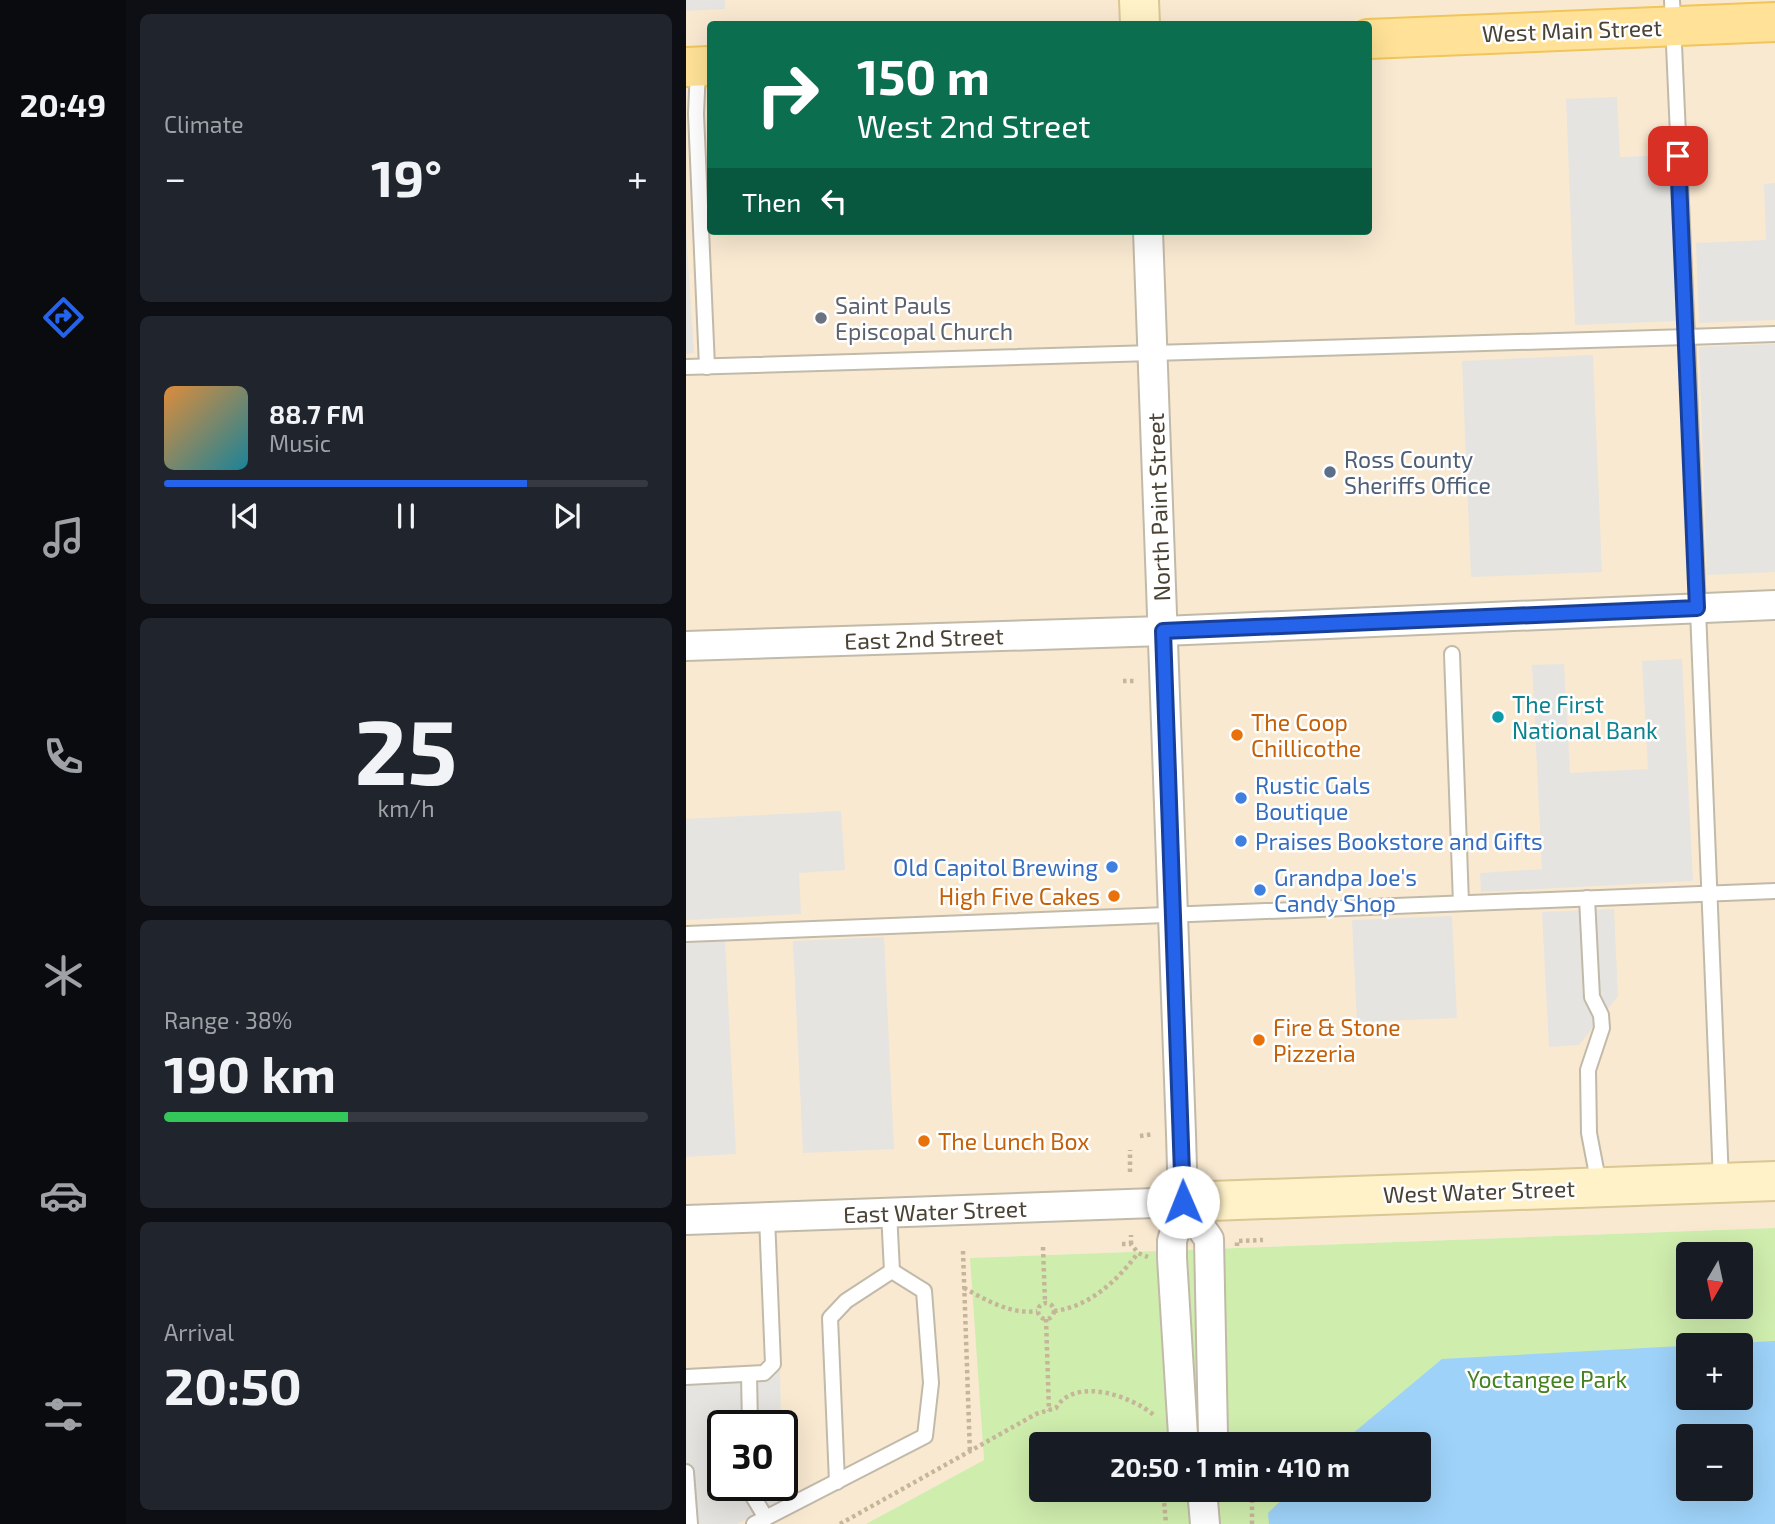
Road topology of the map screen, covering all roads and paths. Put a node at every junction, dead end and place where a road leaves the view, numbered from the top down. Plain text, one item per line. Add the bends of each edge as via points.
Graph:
1 (1139, 0) edge
2 (1672, 13) edge
3 (1140, 21) edge
4 (1775, 22) edge
5 (1372, 39) edge
6 (698, 66) edge
7 (1148, 235) edge
8 (1775, 334) edge
9 (1687, 337) junction
10 (1152, 353) junction
11 (686, 367) edge
12 (707, 367) junction
13 (1775, 605) edge
14 (1697, 608) junction
15 (1163, 631) junction
16 (686, 646) edge
17 (1451, 654) dead end
18 (1124, 681) dead end
19 (1137, 681) dead end
20 (1775, 891) edge
21 (1709, 893) junction
22 (1587, 898) junction
23 (1461, 903) junction
24 (1173, 912) junction
25 (686, 934) edge
26 (1153, 1135) dead end
27 (1140, 1136) dead end
28 (1130, 1150) dead end
29 (1130, 1171) dead end
30 (1775, 1181) edge
31 (1721, 1182) junction
32 (1599, 1186) junction
33 (1183, 1202) junction
34 (889, 1212) junction
35 (768, 1217) junction
36 (686, 1220) edge
37 (1131, 1234) dead end
38 (1263, 1240) dead end
39 (1122, 1244) dead end
40 (1131, 1244) junction
41 (1043, 1247) dead end
42 (962, 1251) dead end
43 (1138, 1253) junction
44 (1235, 1256) dead end
45 (1152, 1259) dead end
46 (892, 1271) junction
47 (964, 1288) junction
48 (1045, 1302) junction
49 (1037, 1311) junction
50 (1054, 1311) junction
51 (1046, 1319) junction
52 (749, 1374) junction
53 (686, 1377) edge
54 (750, 1410) edge
55 (1049, 1411) junction
56 (1158, 1419) dead end
57 (1183, 1432) edge
58 (1213, 1432) edge
59 (970, 1454) junction
60 (686, 1472) edge
61 (837, 1482) junction
62 (754, 1501) edge
63 (1164, 1502) edge
64 (1203, 1502) edge
65 (1252, 1502) edge
66 (760, 1521) edge
67 (690, 1524) edge
68 (840, 1524) edge
69 (1166, 1524) edge
70 (1205, 1524) edge
71 (1252, 1524) edge

1 - 3 street
2 - 4 main road, West Main Street
2 - 5 main road, West Main Street
2 - 9 lane
6 - 12 lane
7 - 10 street, North Paint Street
8 - 9 lane
9 - 10 lane
9 - 14 lane
10 - 12 lane
10 - 15 street, North Paint Street
11 - 12 lane
13 - 14 street, East 2nd Street
14 - 15 street, East 2nd Street
14 - 21 lane
15 - 16 street, East 2nd Street
15 - 24 street, North Paint Street
17 - 23 lane
18 - 19 path
20 - 21 lane
21 - 22 lane
21 - 31 lane
22 - 23 lane
22 - 32 lane via 1592,997 1602,1028 1588,1070 1589,1133
23 - 24 lane
24 - 25 lane
24 - 33 street, North Paint Street
26 - 27 path
28 - 29 path
30 - 31 street, West Water Street
31 - 32 street, West Water Street
32 - 33 street, West Water Street
33 - 34 street, East Water Street
33 - 57 street, North Paint Street via 1172,1241
33 - 58 street via 1209,1240
34 - 35 street, East Water Street
34 - 46 lane
35 - 36 street, East Water Street
35 - 52 lane via 773,1364 764,1373
37 - 40 path
38 - 44 path via 1237,1241
39 - 40 path
40 - 43 path
41 - 48 path
42 - 47 path
43 - 45 path
43 - 50 path via 1087,1301
46 - 61 lane via 846,1301 830,1318
46 - 61 lane via 924,1290 931,1383 925,1436
47 - 49 path via 992,1303
47 - 59 path
48 - 49 path
48 - 50 path
49 - 51 path
50 - 51 path
51 - 55 path
52 - 53 lane
52 - 54 lane
55 - 56 path via 1073,1392 1097,1392 1139,1405
55 - 59 path
59 - 68 path
60 - 67 lane
61 - 66 lane
62 - 66 lane
63 - 69 path
64 - 70 street
65 - 71 path

